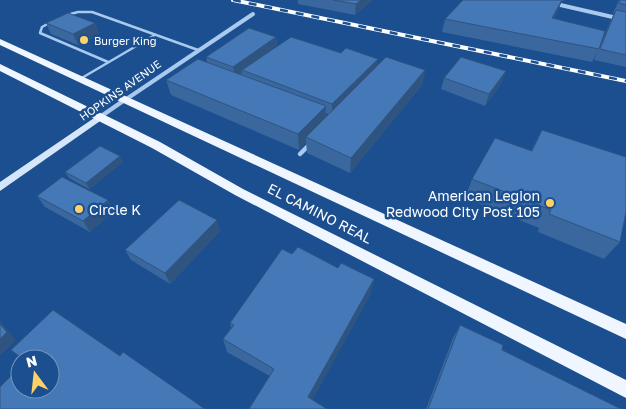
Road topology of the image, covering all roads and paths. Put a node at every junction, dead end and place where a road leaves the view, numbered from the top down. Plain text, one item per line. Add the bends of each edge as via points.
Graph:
1 (550, 2) edge
2 (253, 14) dead end
3 (64, 16) edge
4 (56, 20) edge
5 (626, 20) edge
6 (155, 34) junction
7 (0, 42) edge
8 (198, 50) junction
9 (108, 62) junction
10 (181, 62) junction
11 (187, 64) edge
12 (0, 67) edge
13 (80, 79) junction
14 (126, 100) junction
15 (100, 117) junction
16 (313, 141) edge
17 (300, 154) dead end
18 (0, 187) edge
19 (626, 332) edge
20 (626, 389) edge

1 - 5 street
2 - 8 street, HOPKINS AVENUE
3 - 6 lane via 92,12
4 - 9 lane via 42,27 40,33
6 - 8 lane
6 - 9 lane
7 - 13 main road, EL CAMINO REAL
8 - 10 street, HOPKINS AVENUE
9 - 13 lane
10 - 11 street
10 - 14 street, HOPKINS AVENUE
12 - 15 main road, EL CAMINO REAL
13 - 14 main road, EL CAMINO REAL
14 - 15 street, HOPKINS AVENUE
14 - 19 main road, EL CAMINO REAL
15 - 18 street, HOPKINS AVENUE
15 - 20 main road, EL CAMINO REAL via 239,192
16 - 17 street

